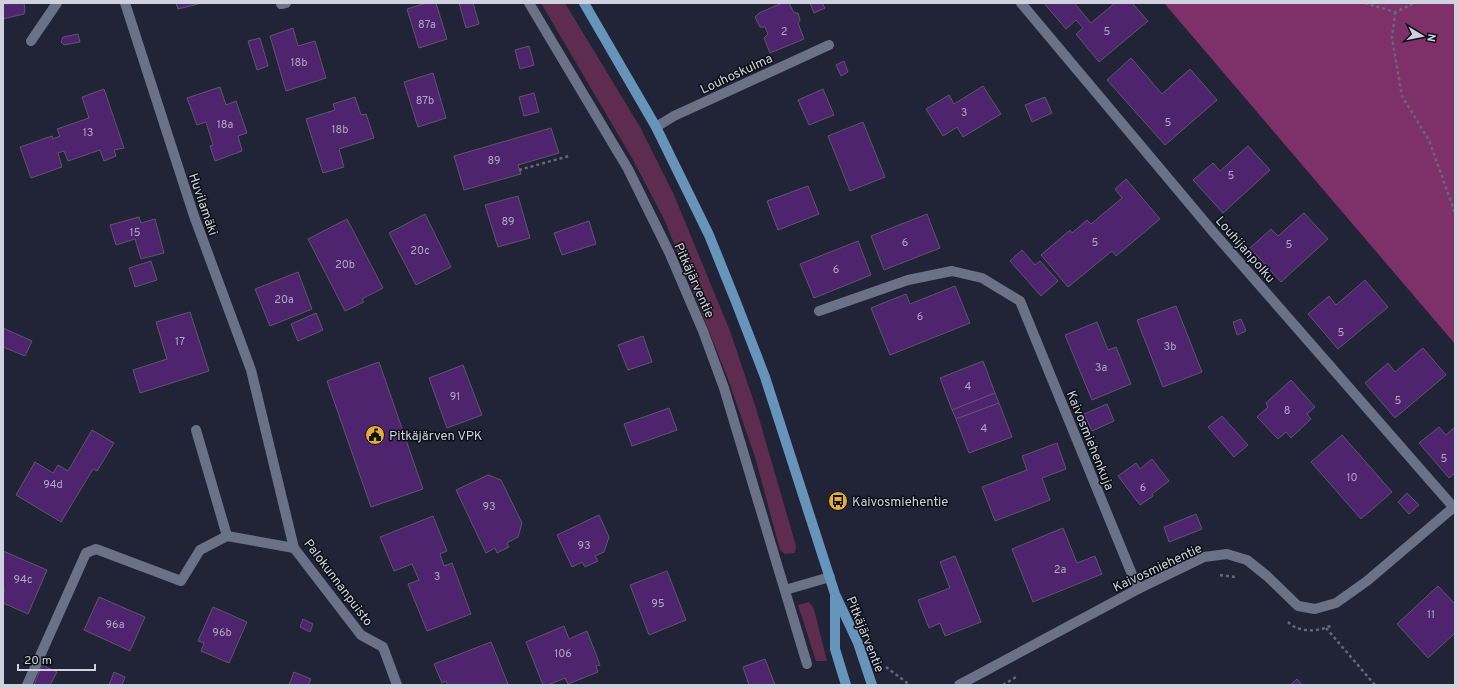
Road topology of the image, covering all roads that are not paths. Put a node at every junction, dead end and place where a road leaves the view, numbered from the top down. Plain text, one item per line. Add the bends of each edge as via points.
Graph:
1 (57, 3) edge
2 (125, 3) edge
3 (529, 3) edge
4 (584, 3) edge
5 (1020, 3) edge
6 (31, 42) dead end
7 (829, 45) dead end
8 (656, 127) junction
9 (819, 311) dead end
10 (261, 413) joint
11 (196, 430) dead end
12 (1454, 508) edge
13 (227, 536) junction
14 (294, 548) junction
15 (830, 577) junction
16 (1138, 589) junction
17 (785, 590) junction
18 (836, 594) junction
19 (806, 664) dead end
20 (27, 685) edge
21 (398, 685) edge
22 (846, 685) edge
23 (872, 685) edge
24 (959, 685) edge

1 - 6 street
2 - 10 street, Huvilamäki via 194,216 251,370
3 - 17 street, Pitkäjärventie via 628,170 672,259 724,388
4 - 8 main road, Pitkäjärventie
5 - 12 street, Louhijanpolku via 1214,233
7 - 8 street, Louhoskulma via 674,116
8 - 15 main road, Pitkäjärventie via 709,235 736,302 765,377
9 - 16 street, Kaivosmiehenkuja via 908,280 952,271 982,278 1020,302
10 - 14 street, Palokunnanpuisto
11 - 13 street
12 - 16 street, Kaivosmiehentie via 1367,581 1336,603 1315,609 1298,606 1247,560 1227,554 1204,557
13 - 14 street
13 - 20 street via 200,550 181,581 96,548 86,553
14 - 21 street, Palokunnanpuisto via 361,635 383,647
15 - 17 street
15 - 18 main road, Pitkäjärventie
16 - 24 street, Kaivosmiehentie
17 - 19 street, Pitkäjärventie
18 - 22 main road, Pitkäjärventie via 835,649
18 - 23 main road, Pitkäjärventie via 858,643

